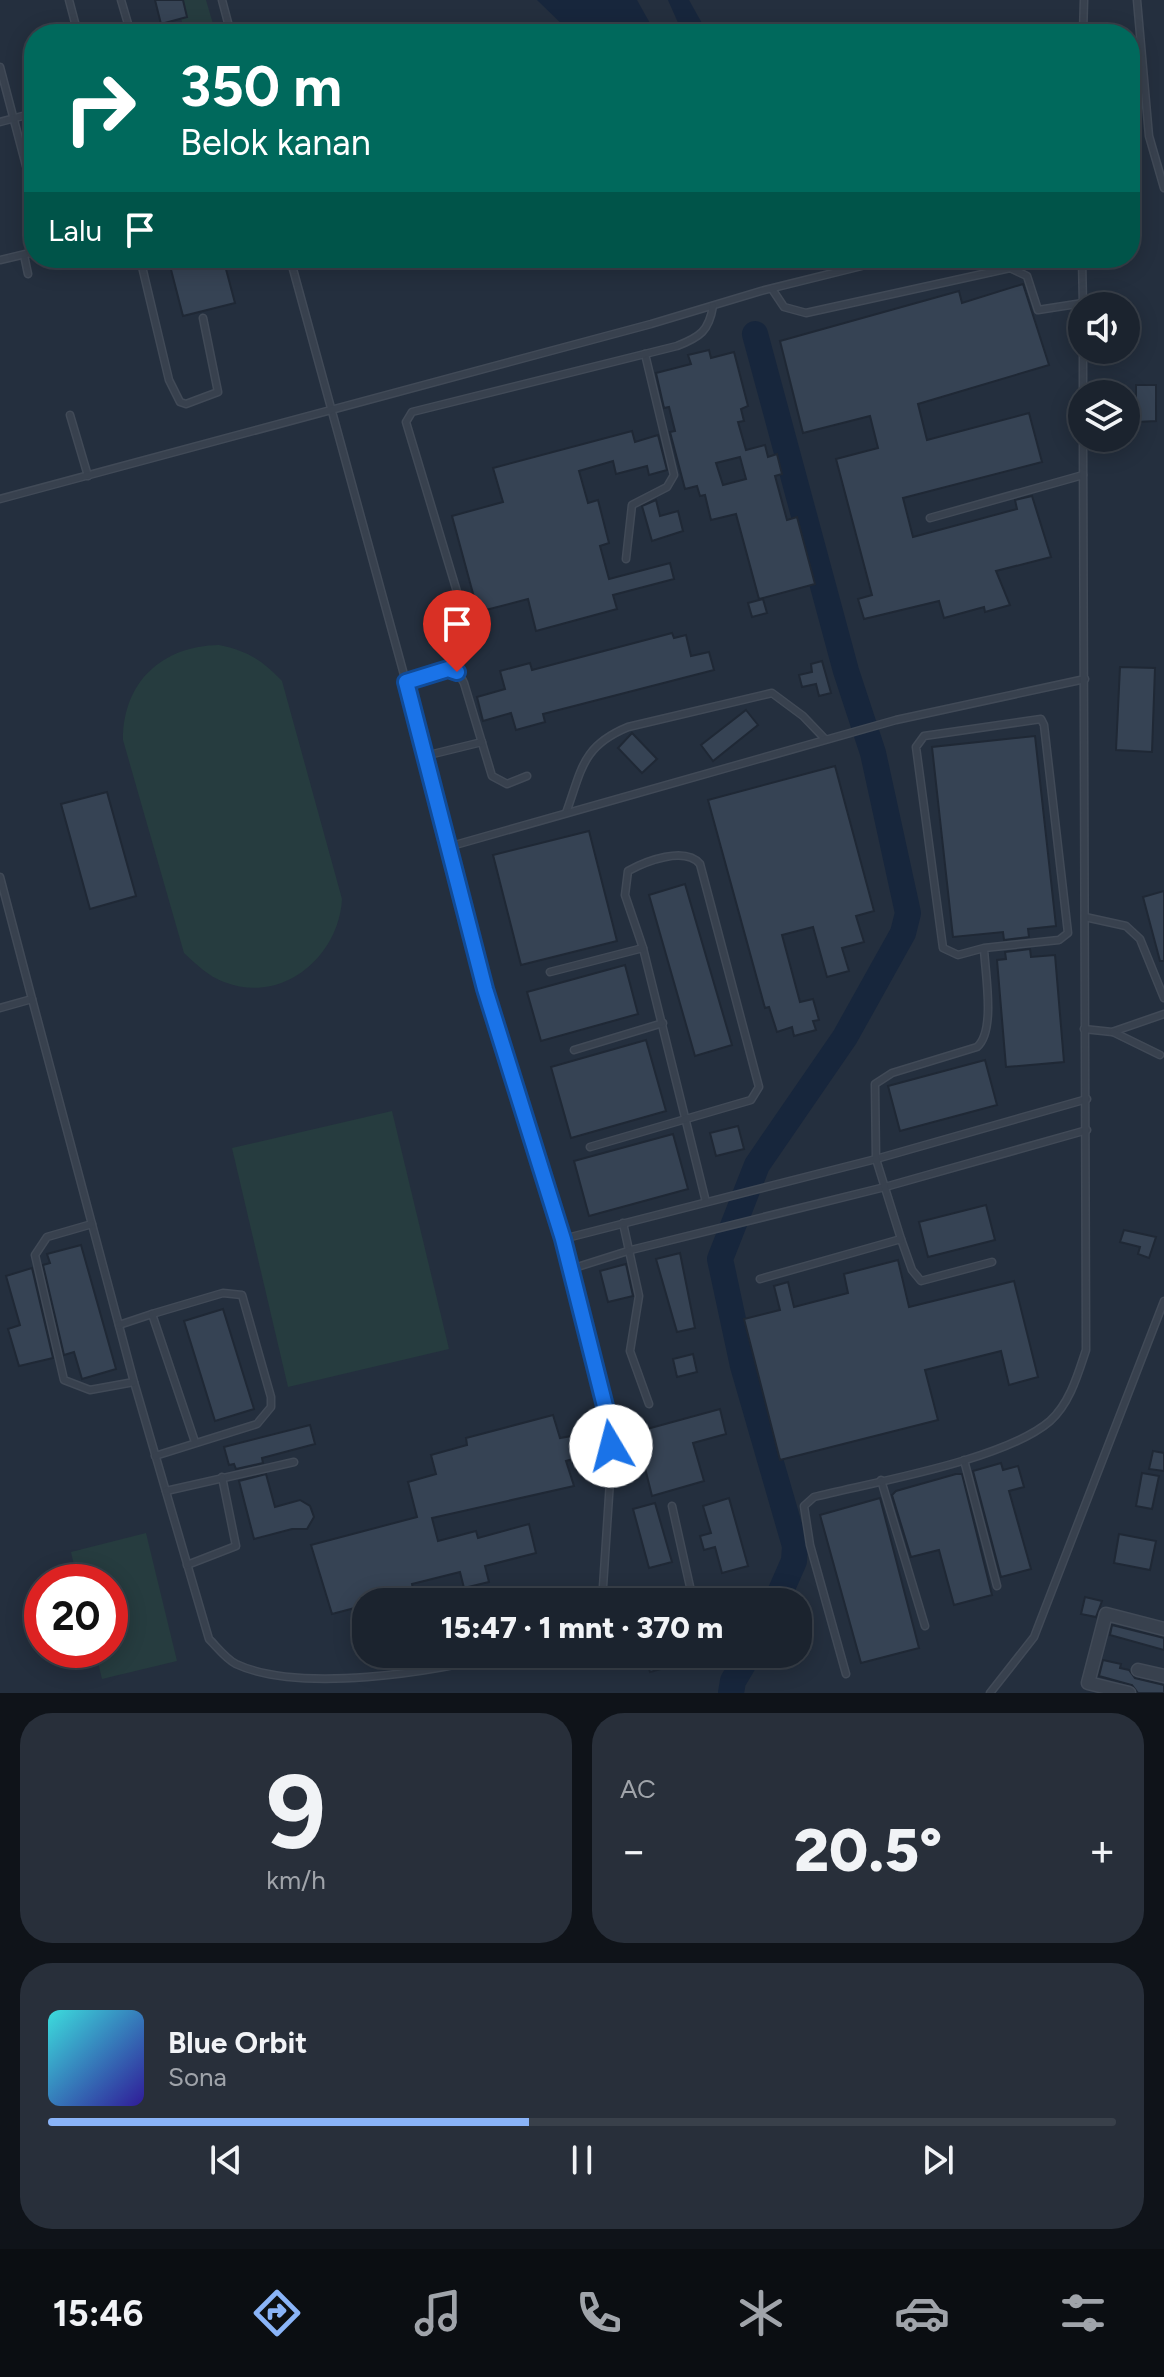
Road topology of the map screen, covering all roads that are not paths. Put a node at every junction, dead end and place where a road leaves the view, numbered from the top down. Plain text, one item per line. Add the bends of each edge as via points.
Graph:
1 (69, 0) edge
2 (121, 0) edge
3 (222, 0) edge
4 (1084, 0) edge
5 (1137, 0) edge
6 (75, 24) edge
7 (128, 24) edge
8 (228, 24) edge
9 (1083, 24) edge
10 (1139, 24) edge
11 (1140, 34) edge
12 (0, 67) edge
13 (24, 116) edge
14 (14, 118) junction
15 (0, 122) edge
16 (24, 157) edge
17 (1164, 188) edge
18 (24, 255) edge
19 (0, 260) edge
20 (27, 268) edge
21 (142, 268) edge
22 (293, 268) edge
23 (855, 268) edge
24 (990, 268) edge
25 (1082, 268) edge
26 (991, 272) junction
27 (28, 274) dead end
28 (772, 289) junction
29 (1083, 292) edge
30 (713, 306) junction
31 (1068, 306) edge
32 (203, 318) dead end
33 (645, 354) junction
34 (330, 412) junction
35 (70, 415) dead end
36 (1083, 452) edge
37 (1083, 475) junction
38 (88, 476) junction
39 (0, 499) edge
40 (930, 518) dead end
41 (626, 559) dead end
42 (458, 595) dead end
43 (1085, 679) junction
44 (406, 682) junction
45 (825, 739) junction
46 (482, 742) junction
47 (425, 756) junction
48 (527, 776) dead end
49 (566, 813) junction
50 (448, 847) junction
51 (0, 877) edge
52 (1085, 917) junction
53 (643, 948) junction
54 (984, 948) junction
55 (550, 972) dead end
56 (1164, 998) edge
57 (32, 999) junction
58 (0, 1008) edge
59 (1164, 1014) edge
60 (663, 1023) junction
61 (1084, 1029) junction
62 (1112, 1032) junction
63 (574, 1050) dead end
64 (1160, 1055) dead end
65 (1087, 1099) junction
66 (687, 1116) junction
67 (1087, 1130) junction
68 (590, 1147) dead end
69 (876, 1159) junction
70 (885, 1187) junction
71 (706, 1202) junction
72 (623, 1223) junction
73 (92, 1224) junction
74 (563, 1239) junction
75 (901, 1239) junction
76 (631, 1250) junction
77 (992, 1262) dead end
78 (571, 1269) junction
79 (760, 1279) dead end
80 (1164, 1301) edge
81 (152, 1314) junction
82 (119, 1325) junction
83 (134, 1382) junction
84 (649, 1404) dead end
85 (195, 1442) junction
86 (155, 1456) junction
87 (964, 1460) junction
88 (294, 1462) dead end
89 (222, 1477) junction
90 (881, 1480) junction
91 (166, 1491) junction
92 (672, 1506) dead end
93 (187, 1565) junction
94 (997, 1586) dead end
95 (603, 1588) edge
96 (690, 1588) edge
97 (925, 1626) dead end
98 (1164, 1629) edge
99 (424, 1668) edge
100 (1138, 1670) dead end
101 (846, 1674) dead end
102 (1164, 1676) edge
103 (990, 1693) edge
104 (1129, 1693) edge

1 - 6 lane
2 - 7 lane
3 - 8 lane
4 - 9 lane
5 - 10 lane
11 - 17 lane via 1149,136
12 - 14 lane
13 - 14 lane
14 - 15 lane
14 - 16 lane
18 - 19 lane
20 - 27 lane
21 - 32 lane via 169,380 175,397 186,404 218,392
22 - 34 lane
23 - 28 lane
24 - 26 lane
25 - 29 lane
26 - 28 lane via 806,313 784,307
26 - 31 lane via 1022,271 1038,310
28 - 30 lane
30 - 33 lane via 710,326 701,336
30 - 34 lane
33 - 41 lane via 674,475 667,487 632,505
33 - 42 lane via 418,409 408,417
34 - 38 lane
34 - 44 lane
35 - 38 lane
36 - 37 lane
37 - 40 lane
37 - 43 lane
38 - 39 lane
43 - 45 lane
43 - 52 lane
44 - 46 lane via 448,669 457,672
44 - 47 lane
45 - 49 lane
45 - 49 lane via 772,693 628,727 591,749
46 - 47 lane
46 - 48 lane via 492,776 499,782
47 - 50 lane
49 - 50 lane
50 - 74 lane via 485,989
51 - 57 lane
52 - 56 lane via 1126,926 1140,939
52 - 61 lane
53 - 55 lane
53 - 60 lane
53 - 66 lane via 625,895 628,871 682,854 694,857 759,1087 751,1100
54 - 54 lane via 958,955 943,948 916,747 924,736 1041,719 1068,933 1059,940
54 - 69 lane via 988,1025 983,1042 892,1073 875,1084
57 - 58 lane
57 - 73 lane
59 - 62 lane
60 - 63 lane
60 - 66 lane
61 - 62 lane
61 - 65 lane
62 - 64 lane
65 - 67 lane
65 - 69 lane
66 - 68 lane
66 - 71 lane
67 - 70 lane
67 - 87 lane via 1086,1350 1074,1386 1051,1420 1026,1436
69 - 70 lane
69 - 71 lane
70 - 75 lane
70 - 76 lane
71 - 72 lane
72 - 74 lane
72 - 76 lane
73 - 82 lane
73 - 83 lane via 47,1237 35,1255 64,1380 90,1390
74 - 78 lane
75 - 77 lane via 921,1281
75 - 79 lane
76 - 78 lane
76 - 84 lane via 639,1296 630,1351
78 - 95 lane via 608,1418
80 - 103 lane via 1034,1637
81 - 82 lane
81 - 85 lane
81 - 85 lane via 223,1293 242,1295 246,1301 271,1407 257,1424
82 - 83 lane
83 - 86 lane
85 - 86 lane
86 - 91 lane
87 - 90 lane
87 - 94 lane
88 - 89 lane
89 - 91 lane
89 - 93 lane via 236,1546
90 - 97 lane
90 - 101 lane via 814,1497 804,1506
91 - 93 lane
92 - 96 lane
93 - 99 lane via 209,1639 233,1663 269,1676 311,1682
98 - 104 street via 1106,1614 1088,1683
100 - 102 street

